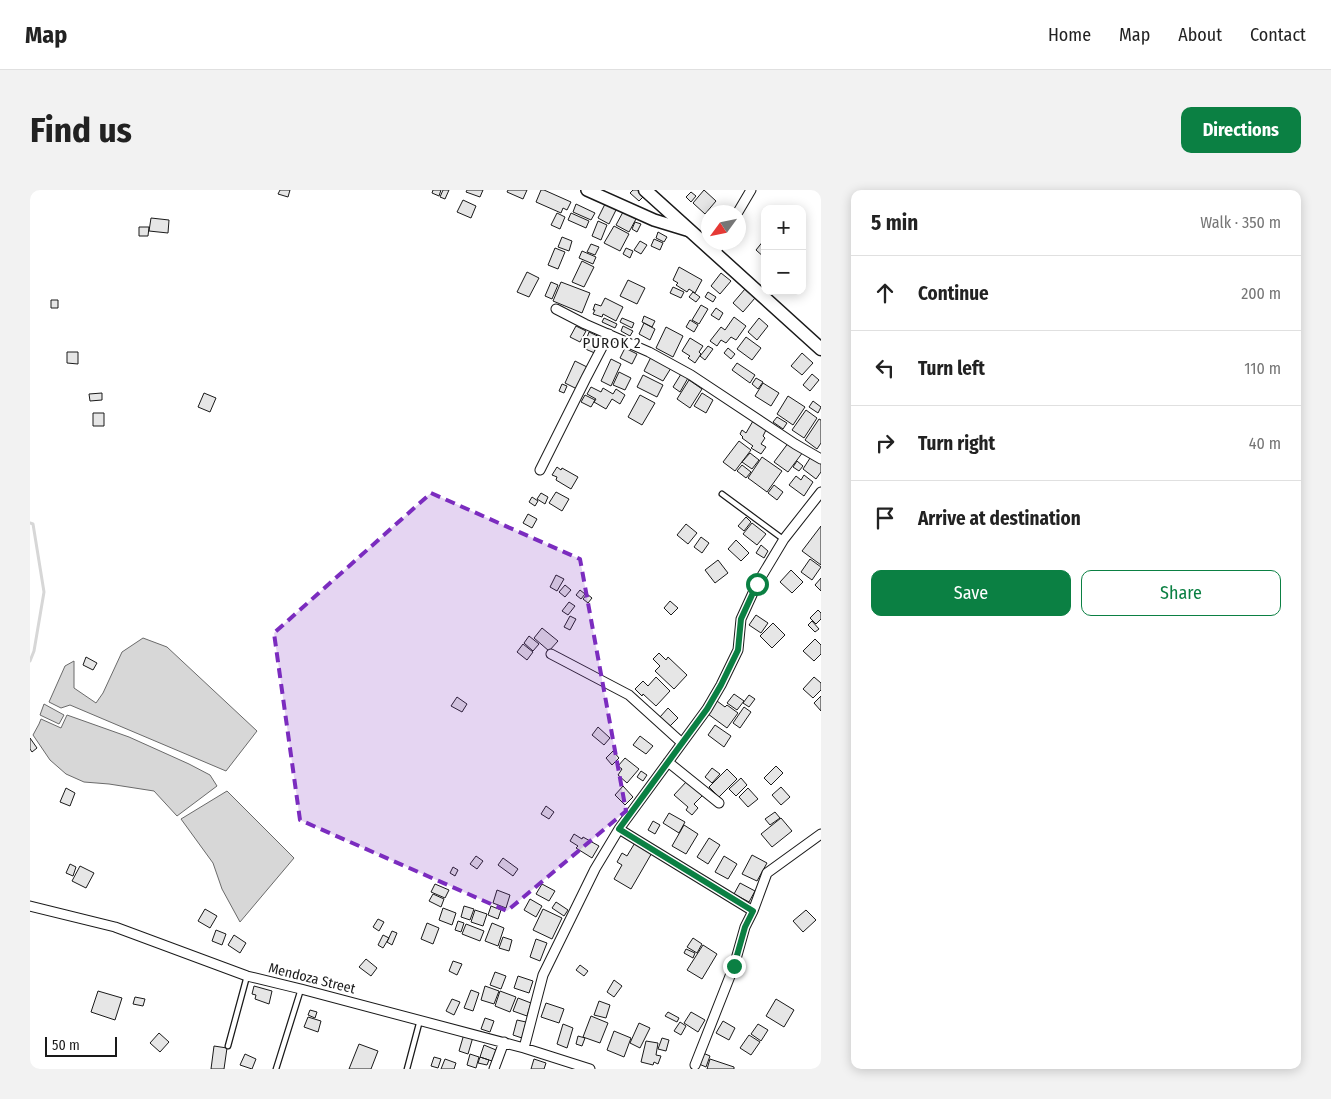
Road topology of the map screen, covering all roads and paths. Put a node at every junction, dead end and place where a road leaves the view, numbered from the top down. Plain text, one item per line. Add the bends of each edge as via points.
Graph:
1 (588, 190) edge
2 (645, 190) edge
3 (751, 190) edge
4 (742, 205) edge
5 (690, 231) junction
6 (701, 238) edge
7 (720, 250) edge
8 (556, 309) dead end
9 (610, 334) junction
10 (821, 349) edge
11 (821, 459) edge
12 (540, 470) dead end
13 (821, 492) edge
14 (722, 494) dead end
15 (784, 540) junction
16 (551, 654) dead end
17 (682, 743) junction
18 (668, 762) junction
19 (719, 803) dead end
20 (619, 829) junction
21 (821, 834) edge
22 (30, 906) edge
23 (753, 911) junction
24 (247, 976) junction
25 (301, 989) junction
26 (420, 1020) junction
27 (504, 1042) junction
28 (228, 1046) dead end
29 (524, 1048) junction
30 (695, 1066) dead end
31 (276, 1069) edge
32 (407, 1069) edge
33 (494, 1069) edge
34 (590, 1069) edge

1 - 5 street via 654,220
2 - 5 main road
3 - 4 street
5 - 6 main road
7 - 10 main road
8 - 9 street
9 - 11 street via 691,376
9 - 12 street
13 - 15 street
14 - 15 lane
15 - 17 street via 757,584 741,619 738,650 721,685
16 - 17 street via 629,695
17 - 18 street
18 - 19 street
18 - 20 street
20 - 23 street
20 - 29 street via 595,869 543,975
21 - 23 street via 767,873
22 - 24 street, Mendoza Street via 115,927
23 - 30 street
24 - 25 street, Mendoza Street
24 - 28 lane
25 - 26 street, Mendoza Street
25 - 31 lane
26 - 27 street, Mendoza Street
26 - 32 lane
27 - 29 street, Mendoza Street
27 - 33 street
29 - 34 street, Mendoza Street

